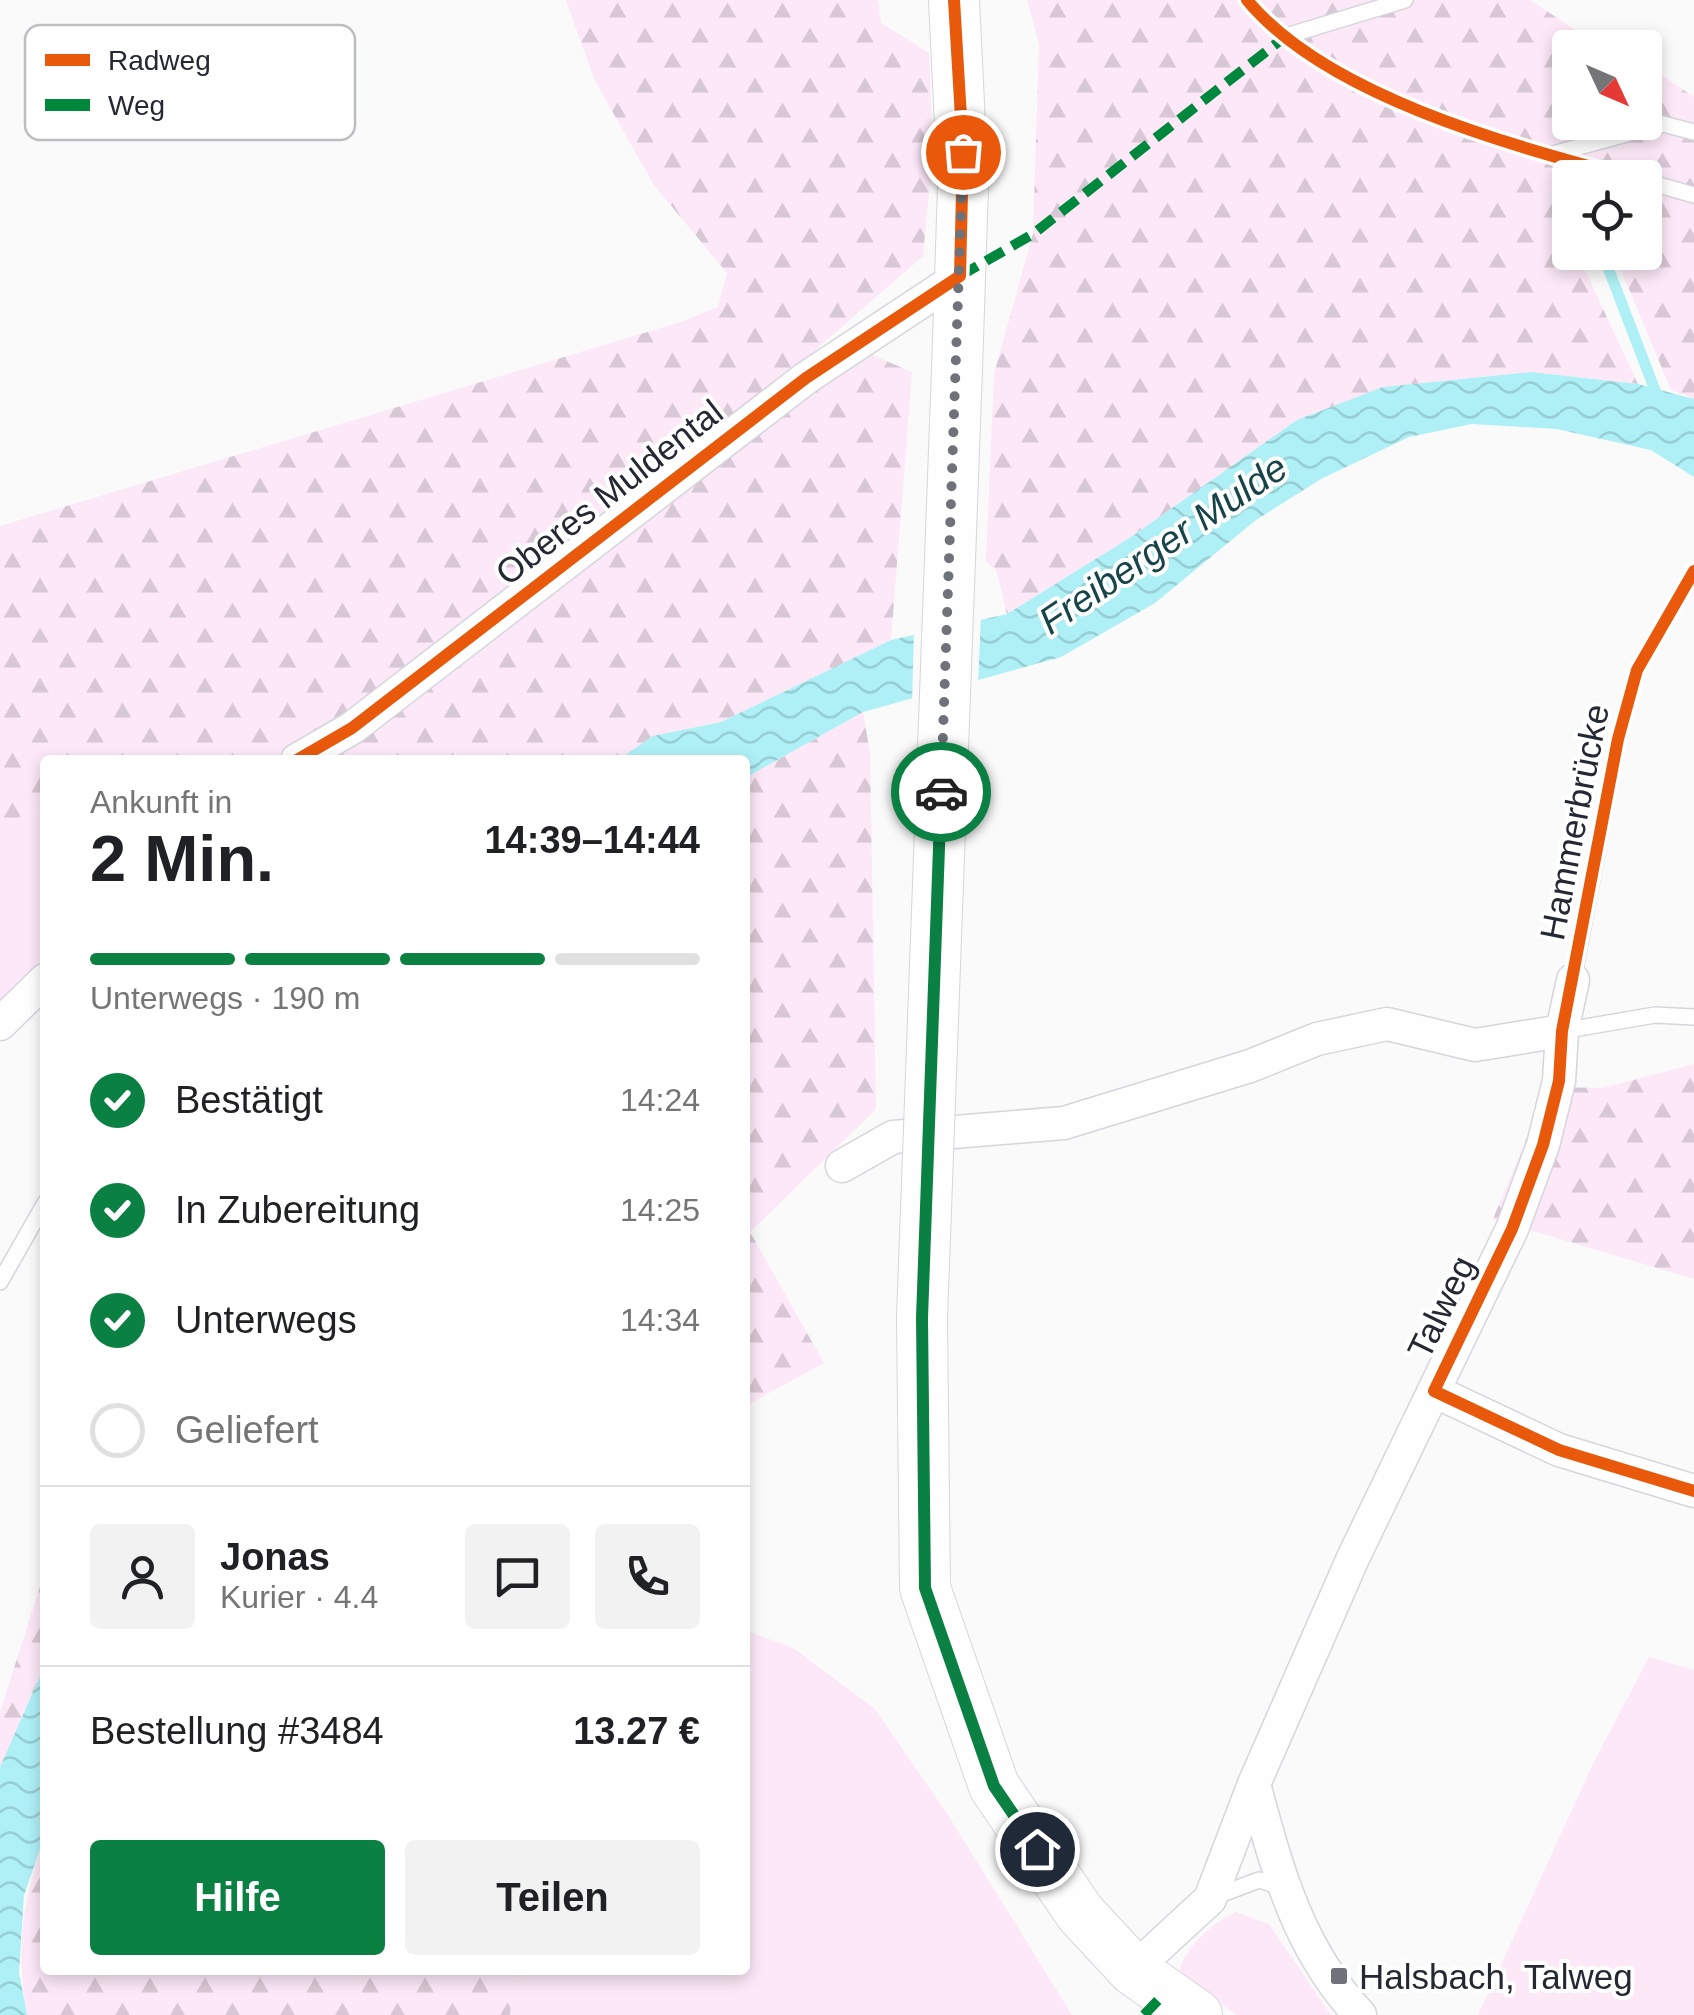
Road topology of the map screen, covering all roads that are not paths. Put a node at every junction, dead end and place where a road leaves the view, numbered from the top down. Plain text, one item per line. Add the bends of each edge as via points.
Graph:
1 (954, 0) edge
2 (1247, 0) edge
3 (1405, 0) edge
4 (1286, 36) junction
5 (1694, 132) edge
6 (1549, 155) junction
7 (1567, 160) edge
8 (1662, 186) edge
9 (1694, 195) edge
10 (960, 276) junction
11 (1694, 571) edge
12 (352, 728) junction
13 (306, 755) edge
14 (326, 755) edge
15 (1573, 980) joint
16 (40, 985) edge
17 (1694, 1017) edge
18 (0, 1024) edge
19 (1562, 1031) junction
20 (842, 1166) dead end
21 (40, 1212) edge
22 (0, 1282) edge
23 (1434, 1392) junction
24 (1694, 1492) edge
25 (1254, 1784) junction
26 (1283, 1890) junction
27 (1210, 1899) junction
28 (1132, 1970) junction
29 (1196, 2015) edge
30 (1360, 2015) edge

1 - 10 main road via 963,152
2 - 4 lane
3 - 4 lane
4 - 6 lane via 1342,74 1440,118
5 - 6 lane via 1663,124
6 - 7 lane
8 - 9 lane
10 - 12 street, Oberes Muldental via 806,378
10 - 28 main road, bridge via 922,1318 925,1588 994,1786 1080,1913
11 - 15 lane, Hammerbrücke via 1637,670
12 - 13 street, Oberes Muldental
12 - 14 lane
15 - 19 street, Talweg
16 - 18 street
17 - 19 lane via 1654,1015
19 - 20 street via 1476,1045 1387,1024 1318,1039 1064,1123 892,1137
19 - 23 street, Talweg via 1559,1081 1536,1162 1512,1229
21 - 22 lane
23 - 24 street, Talweg via 1559,1450
23 - 25 street, Talweg
25 - 26 street
25 - 27 street, Talweg
26 - 27 lane via 1258,1880
26 - 30 street via 1330,1984
27 - 28 street, Talweg
28 - 29 main road

